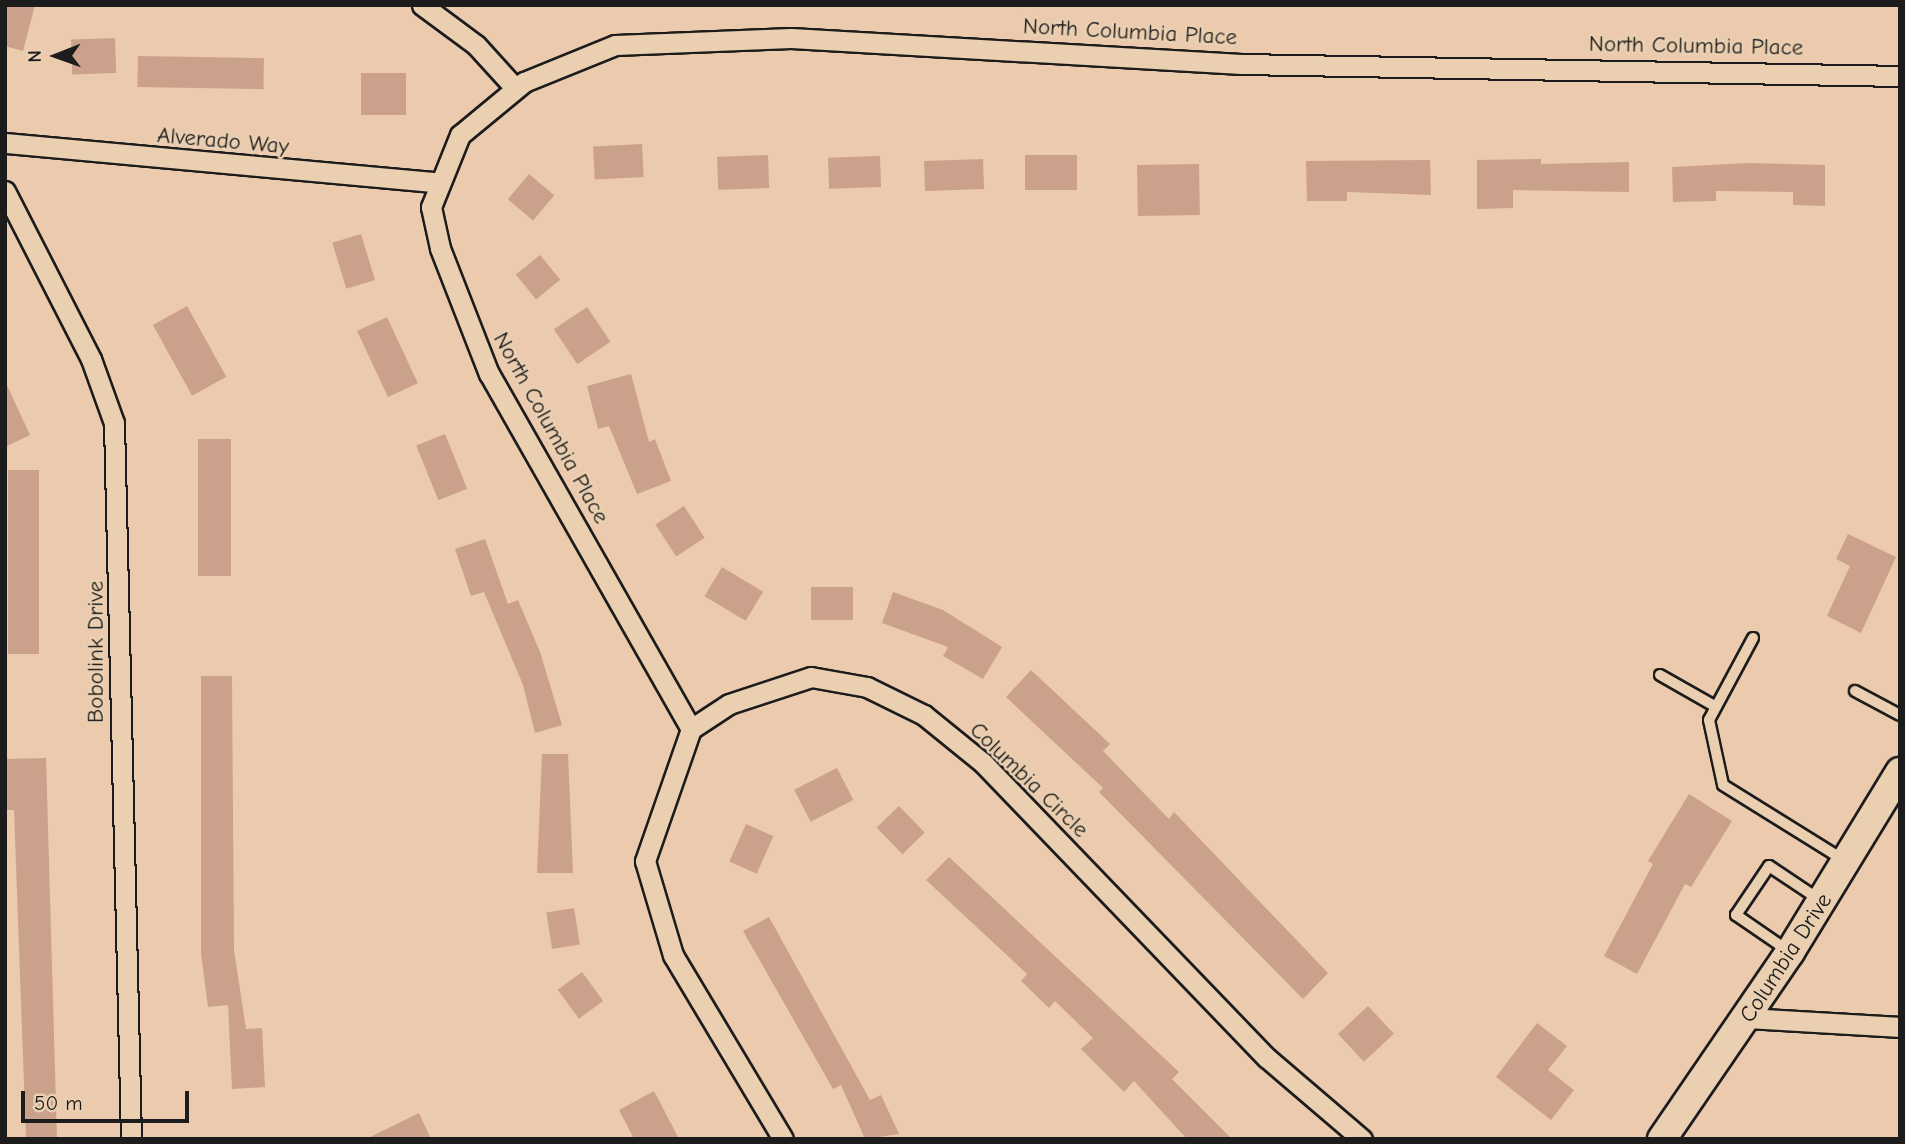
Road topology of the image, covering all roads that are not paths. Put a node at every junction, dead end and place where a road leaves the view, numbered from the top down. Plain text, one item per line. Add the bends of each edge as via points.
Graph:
1 (422, 5) edge
2 (1900, 76) edge
3 (515, 88) junction
4 (5, 143) edge
5 (438, 182) junction
6 (5, 191) edge
7 (1753, 638) dead end
8 (1660, 675) dead end
9 (1855, 691) dead end
10 (1716, 707) junction
11 (1900, 715) edge
12 (691, 729) junction
13 (1900, 772) edge
14 (1848, 863) junction
15 (1823, 902) junction
16 (1790, 952) junction
17 (1748, 1018) junction
18 (1900, 1027) edge
19 (131, 1139) edge
20 (783, 1139) edge
21 (1362, 1139) edge
22 (1662, 1139) edge

1 - 3 street via 476,45
2 - 3 street, North Columbia Place via 1241,64 791,37 615,45 565,61
3 - 5 street, North Columbia Place via 460,135
4 - 5 street, Alverado Way
5 - 12 street, North Columbia Place via 431,208 440,248 489,374
6 - 19 street, Bobolink Drive via 91,359 114,423
7 - 10 lane
8 - 10 lane
9 - 11 lane
10 - 14 lane via 1709,720 1711,751 1723,786
12 - 20 street via 645,861 673,955
12 - 21 street, Columbia Circle via 729,704 811,677 867,687 923,715 983,763 1267,1058
13 - 14 main road, Columbia Drive
14 - 15 main road, Columbia Drive
15 - 16 main road, Columbia Drive
15 - 16 lane via 1769,866 1736,915
16 - 17 main road, Columbia Drive
17 - 18 street
17 - 22 main road, Columbia Drive

